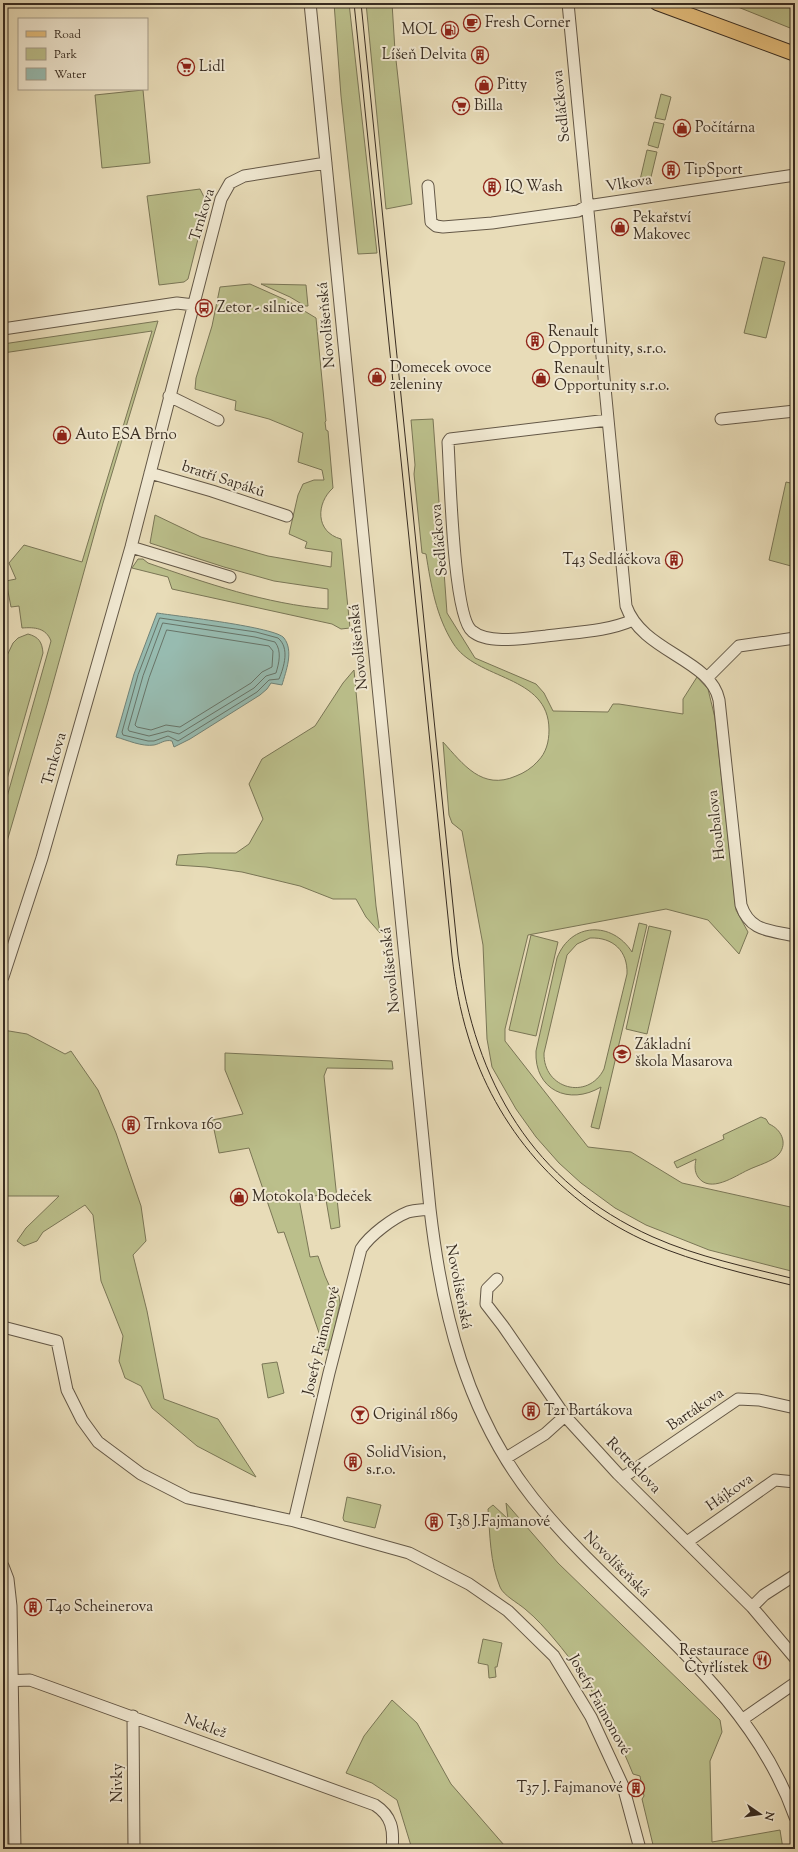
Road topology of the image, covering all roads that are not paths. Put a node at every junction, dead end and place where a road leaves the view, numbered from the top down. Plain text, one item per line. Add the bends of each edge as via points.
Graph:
1 (310, 3) edge
2 (568, 3) edge
3 (657, 3) edge
4 (795, 54) edge
5 (326, 163) junction
6 (795, 175) edge
7 (428, 186) dead end
8 (587, 206) junction
9 (194, 305) junction
10 (3, 329) edge
11 (169, 396) junction
12 (795, 411) edge
13 (721, 419) dead end
14 (218, 420) dead end
15 (608, 420) junction
16 (150, 473) junction
17 (288, 516) dead end
18 (131, 547) junction
19 (230, 577) dead end
20 (633, 620) junction
21 (795, 638) edge
22 (707, 678) junction
23 (795, 936) edge
24 (3, 977) edge
25 (430, 1209) junction
26 (497, 1278) dead end
27 (3, 1327) edge
28 (795, 1408) edge
29 (565, 1416) junction
30 (506, 1458) junction
31 (622, 1478) junction
32 (795, 1482) edge
33 (294, 1521) junction
34 (687, 1542) junction
35 (3, 1566) edge
36 (795, 1575) edge
37 (752, 1607) junction
38 (795, 1658) edge
39 (7, 1681) edge
40 (795, 1683) edge
41 (133, 1716) junction
42 (743, 1719) junction
43 (795, 1817) edge
44 (15, 1849) edge
45 (134, 1849) edge
46 (392, 1849) edge
47 (640, 1849) edge

1 - 5 street, Novolíšeňská
2 - 8 street, Sedláčkova
3 - 4 main road
5 - 9 street, Trnkova via 244,176 230,183 220,203
5 - 25 street, Novolíšeňská
6 - 8 street, Vlkova
7 - 8 street via 431,222 440,227 572,212
8 - 15 street, Sedláčkova
9 - 10 street via 177,303
9 - 11 street, Trnkova
11 - 14 street
11 - 16 street, Trnkova
12 - 13 street
15 - 20 street, Sedláčkova via 624,591 626,606
15 - 20 street, Sedláčkova via 450,439 448,442 452,521 461,606 472,632 483,637 500,639 613,628
16 - 17 street, bratří Sapáků via 212,490
16 - 18 street, Trnkova
18 - 19 street
18 - 24 street, Trnkova via 42,858
20 - 22 street, Sedláčkova via 648,637
21 - 22 street via 739,646
22 - 23 street, Houbalova via 716,688 719,700 739,896 743,912 756,926
25 - 30 street, Novolíšeňská via 441,1286 455,1346 472,1393
25 - 33 street, Josefy Faimonové via 404,1214 376,1233 361,1249
26 - 29 street, Rotreklova via 487,1289 486,1304
27 - 33 street, Josefy Faimonové via 57,1341 67,1390 82,1420 98,1442 141,1474 188,1498
28 - 31 street, Bartákova via 759,1400 738,1399
29 - 30 street via 545,1434
29 - 31 street, Rotreklova
30 - 42 street, Novolíšeňská via 523,1485 552,1520 701,1670
31 - 34 street, Rotreklova
32 - 34 street, Hájkova via 775,1480
33 - 47 street, Josefy Faimonové via 409,1553 469,1584 508,1611 554,1656 591,1717 623,1786
34 - 37 street, Rotreklova
35 - 39 street via 10,1588
36 - 37 street via 764,1595
37 - 38 street, Rotreklova
39 - 41 street, Neklež via 30,1680
39 - 44 street
40 - 42 street
41 - 45 street, Nivky
41 - 46 street, Neklež via 375,1805 385,1811 390,1819
42 - 43 street, Novolíšeňská via 778,1775

